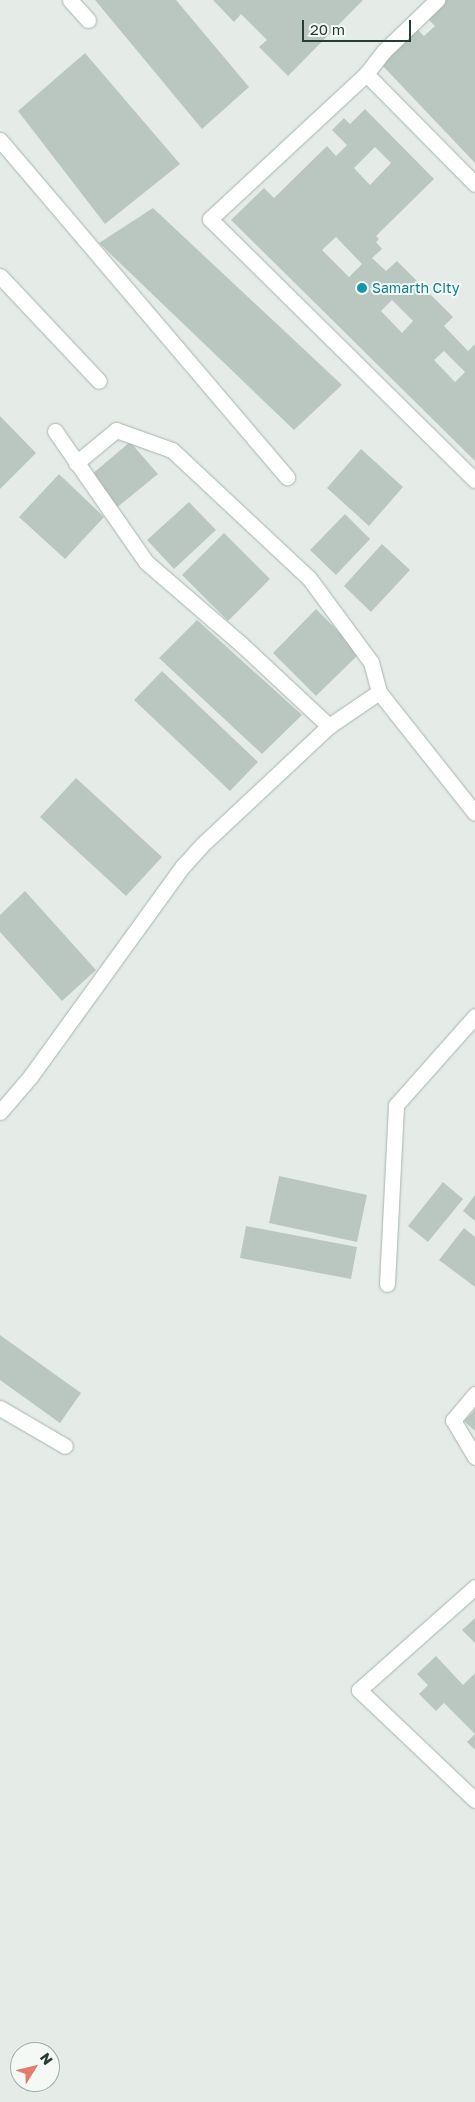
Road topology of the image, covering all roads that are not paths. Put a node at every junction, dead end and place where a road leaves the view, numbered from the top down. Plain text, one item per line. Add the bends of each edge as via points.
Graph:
1 (70, 0) edge
2 (437, 0) edge
3 (88, 20) dead end
4 (366, 74) junction
5 (0, 140) edge
6 (475, 184) edge
7 (0, 276) edge
8 (99, 382) dead end
9 (55, 431) dead end
10 (76, 463) junction
11 (287, 477) dead end
12 (475, 480) edge
13 (379, 692) junction
14 (329, 726) junction
15 (475, 813) edge
16 (475, 1016) edge
17 (1, 1108) edge
18 (387, 1284) dead end
19 (475, 1394) edge
20 (0, 1408) edge
21 (65, 1446) dead end
22 (475, 1457) edge
23 (475, 1587) edge
24 (475, 1800) edge

1 - 3 street
2 - 4 street via 384,50
4 - 6 street
4 - 12 street via 210,219
5 - 11 street
7 - 8 street
9 - 10 street
10 - 13 street via 116,430 172,450 309,578 371,662
10 - 14 street via 146,562
13 - 14 street
13 - 15 street
14 - 17 street via 204,843 184,866 30,1077
16 - 18 street via 396,1105
19 - 22 street via 453,1420
20 - 21 street
23 - 24 street via 359,1690

